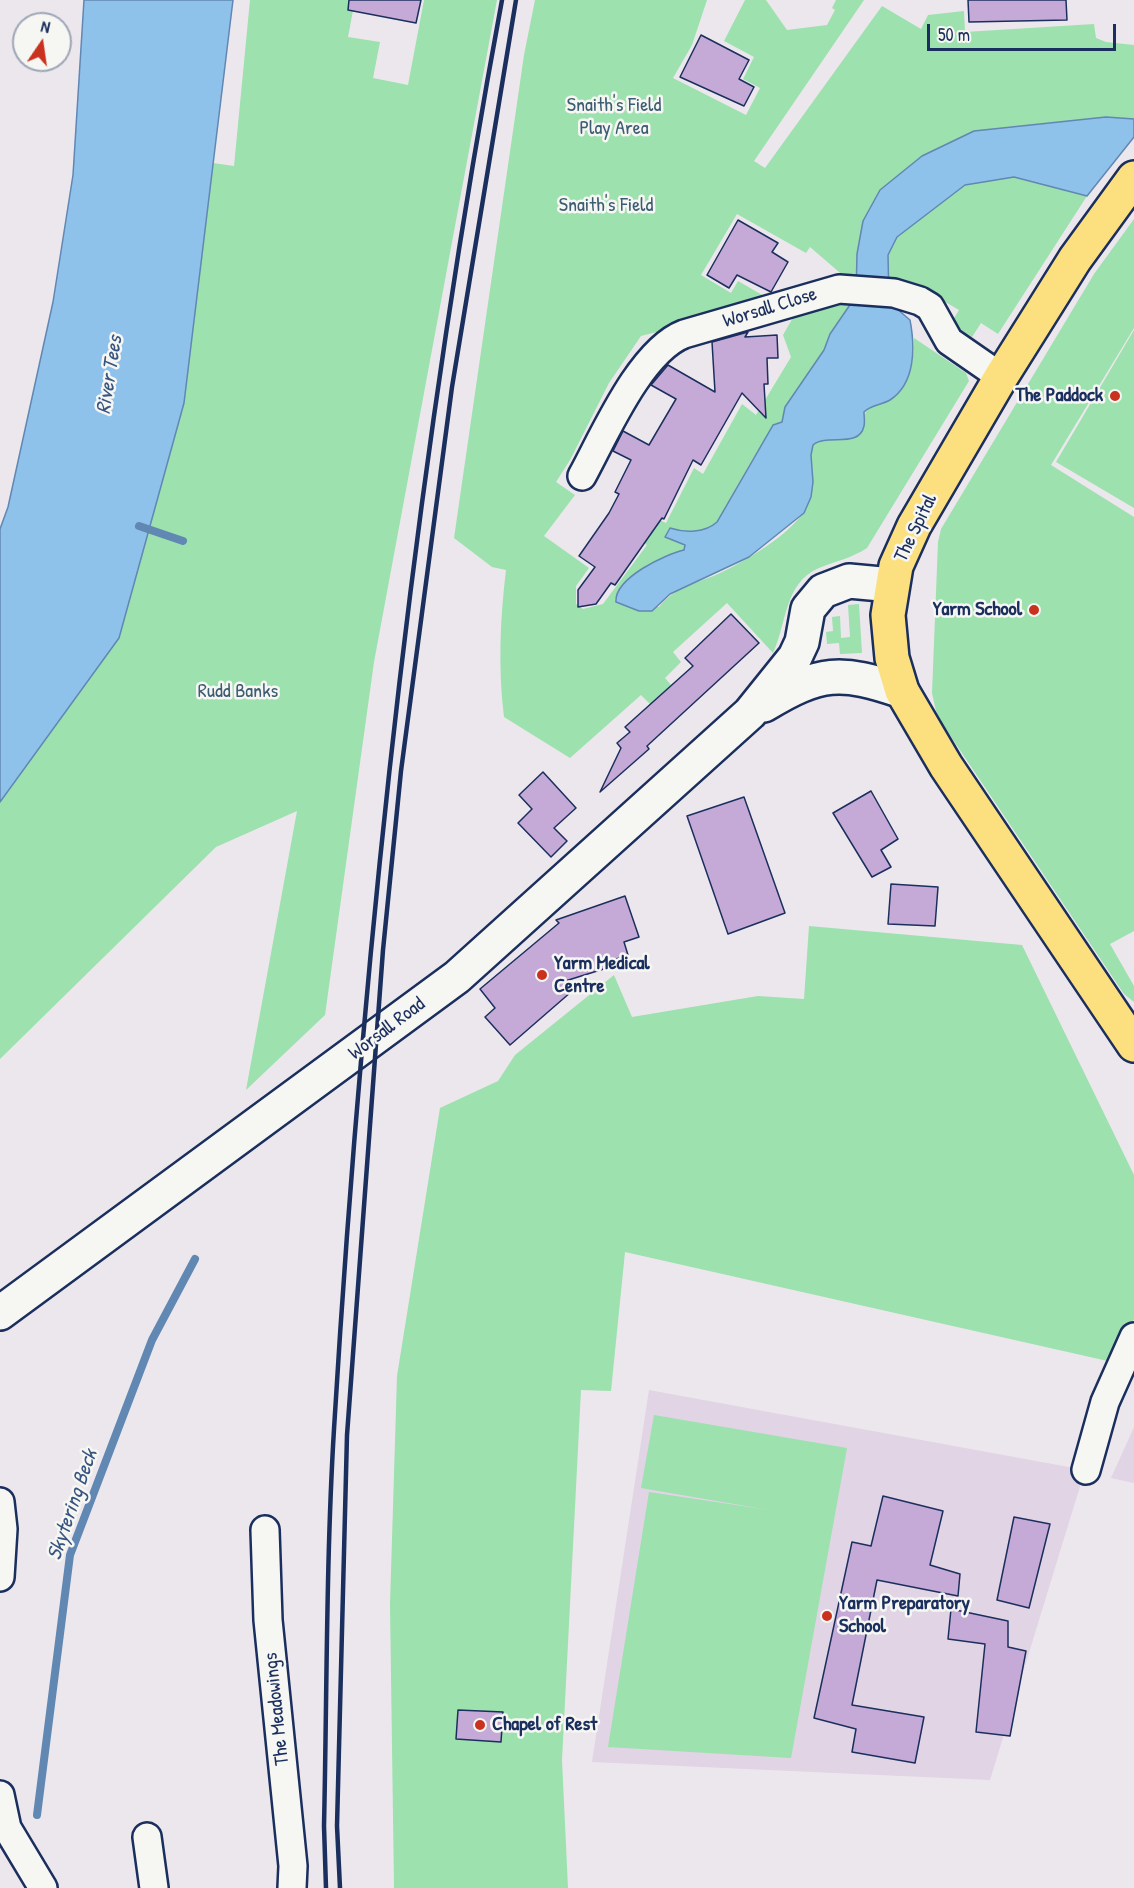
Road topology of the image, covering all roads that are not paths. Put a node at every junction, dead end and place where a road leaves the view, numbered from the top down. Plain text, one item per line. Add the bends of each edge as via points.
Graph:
1 (1134, 178) edge
2 (1001, 377) junction
3 (582, 476) dead end
4 (892, 585) junction
5 (902, 691) junction
6 (750, 714) junction
7 (1134, 1045) edge
8 (0, 1313) edge
9 (1134, 1337) edge
10 (1086, 1470) dead end
11 (0, 1502) edge
12 (265, 1530) dead end
13 (0, 1577) edge
14 (0, 1795) edge
15 (147, 1837) dead end
16 (43, 1888) edge
17 (154, 1888) edge
18 (292, 1888) edge

1 - 2 main road, The Spital via 1080,251
2 - 3 street, Worsall Close via 952,344 930,307 920,301 852,288 825,292 669,341 650,360 622,403
2 - 4 main road, The Spital via 909,535
4 - 5 main road, The Spital via 889,638
4 - 6 main road, Worsall Road via 849,581 816,596 808,609 795,657
5 - 6 main road, Worsall Road via 855,677 817,679 796,686
5 - 7 main road, The Spital via 946,766
6 - 8 main road, Worsall Road via 457,977
9 - 10 street via 1106,1402
11 - 13 street
12 - 18 street, The Meadowings via 268,1620
14 - 16 street via 7,1828
15 - 17 street

